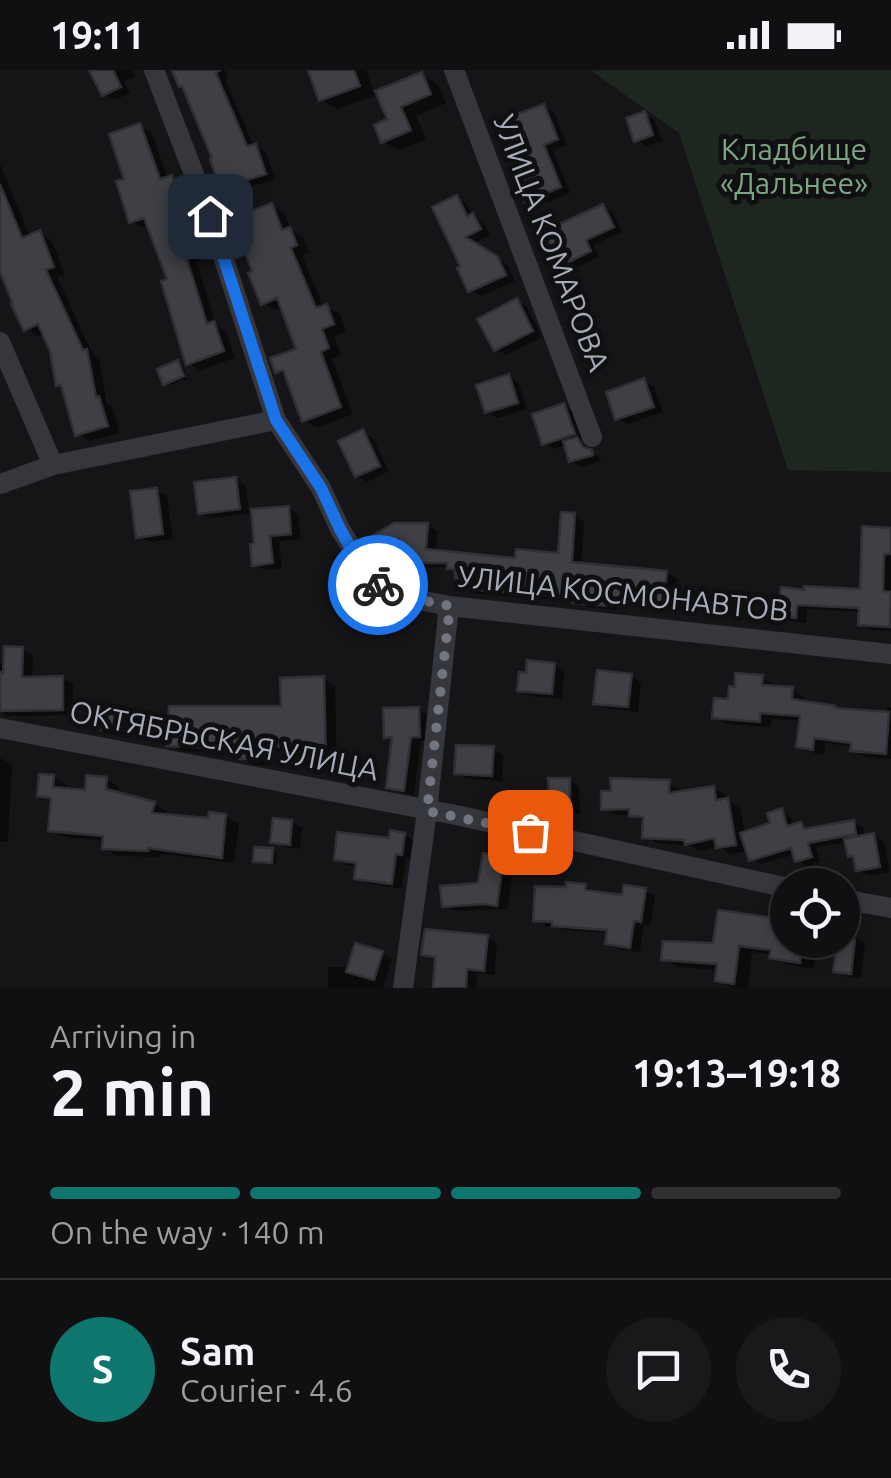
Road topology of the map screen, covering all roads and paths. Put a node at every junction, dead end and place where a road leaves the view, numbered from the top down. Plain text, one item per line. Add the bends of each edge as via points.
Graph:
1 (154, 70) edge
2 (454, 70) edge
3 (0, 342) edge
4 (276, 420) junction
5 (592, 437) dead end
6 (53, 465) junction
7 (0, 484) edge
8 (450, 606) junction
9 (891, 654) edge
10 (0, 728) edge
11 (427, 811) junction
12 (770, 884) edge
13 (860, 902) edge
14 (891, 908) edge
15 (403, 988) edge

1 - 4 street, УЛИЦА КОСМОНАВТОВ
2 - 5 street, УЛИЦА КОМАРОВА
3 - 6 street
4 - 6 street
4 - 8 street, УЛИЦА КОСМОНАВТОВ via 373,582 400,596
6 - 7 street
8 - 9 street, УЛИЦА КОСМОНАВТОВ
8 - 11 street
10 - 11 street, ОКТЯБРЬСКАЯ УЛИЦА
11 - 12 street, ОКТЯБРЬСКАЯ УЛИЦА
11 - 15 street
13 - 14 street

